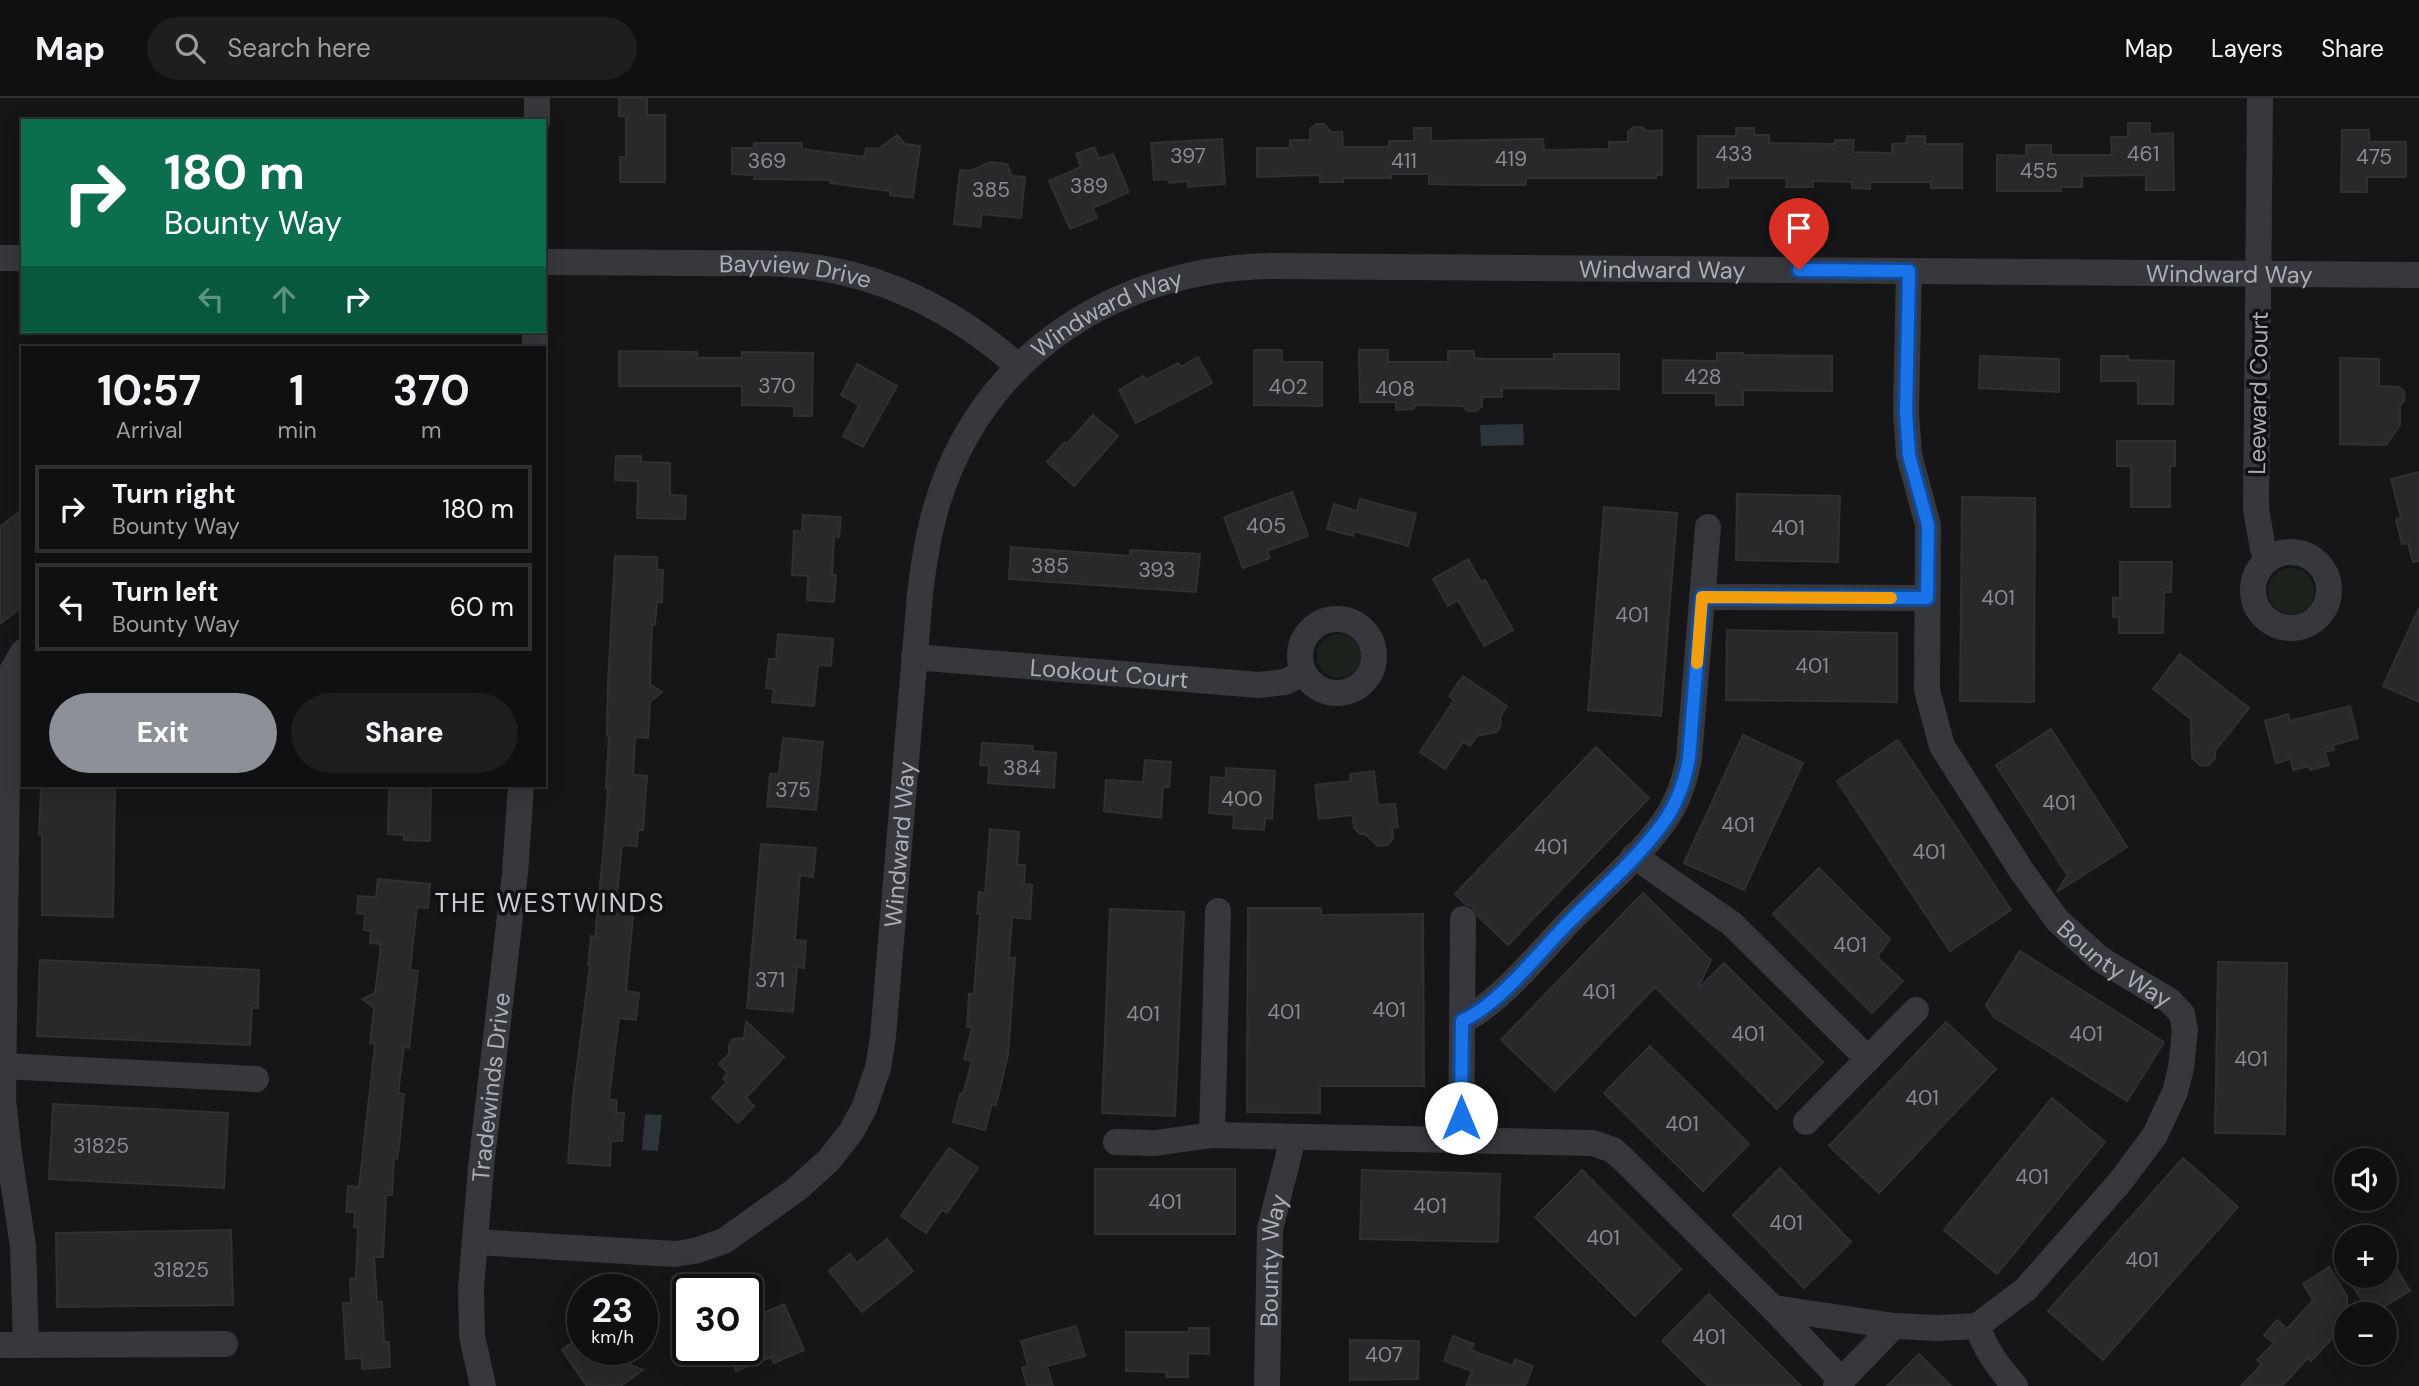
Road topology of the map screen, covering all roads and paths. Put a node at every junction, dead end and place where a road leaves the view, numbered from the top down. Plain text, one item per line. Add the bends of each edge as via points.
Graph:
1 (537, 98) edge
2 (2260, 98) edge
3 (537, 119) edge
4 (0, 258) edge
5 (21, 258) edge
6 (546, 262) edge
7 (1909, 271) junction
8 (2259, 274) junction
9 (2419, 275) edge
10 (1019, 367) junction
11 (1708, 527) dead end
12 (2269, 559) dead end
13 (1702, 597) junction
14 (1927, 598) junction
15 (21, 656) edge
16 (914, 657) junction
17 (1303, 673) dead end
18 (521, 787) edge
19 (1634, 856) junction
20 (1218, 911) dead end
21 (1462, 919) dead end
22 (1916, 1010) dead end
23 (1462, 1021) junction
24 (1868, 1059) junction
25 (3, 1066) junction
26 (256, 1079) dead end
27 (1807, 1122) dead end
28 (1212, 1135) junction
29 (1293, 1138) junction
30 (1461, 1140) junction
31 (1116, 1142) dead end
32 (475, 1242) junction
33 (1773, 1308) junction
34 (1894, 1326) junction
35 (1977, 1326) junction
36 (13, 1345) edge
37 (225, 1345) dead end
38 (1838, 1383) edge
39 (483, 1386) edge
40 (1267, 1386) edge
41 (2015, 1386) edge

1 - 3 street
2 - 8 street, Leeward Court
4 - 5 street
6 - 10 street, Bayview Drive via 790,264 853,275 932,305 970,327
7 - 8 street, Windward Way
7 - 10 street, Windward Way via 1234,267 1176,277 1120,297 1068,326
7 - 14 street, Bounty Way via 1906,412 1914,480 1928,525
8 - 9 street, Windward Way
8 - 12 street, Leeward Court via 2256,509
10 - 16 street, Windward Way via 981,412 940,492 925,550
11 - 13 street
13 - 14 street
13 - 19 street via 1686,772 1668,815
14 - 35 street, Bounty Way via 1927,690 1951,761 2057,920 2100,958 2170,1001 2182,1014 2185,1030 2175,1092 2155,1135 2026,1289
15 - 25 street via 8,688
16 - 17 street, Lookout Court via 1259,685 1285,682
16 - 32 street, Windward Way via 883,1037 872,1088 839,1148 818,1171 740,1231 695,1251 675,1254
18 - 32 street, Tradewinds Drive
19 - 23 street via 1493,1000
19 - 24 street via 1732,924
20 - 28 street
21 - 23 street
22 - 24 street
23 - 30 street
24 - 27 street
25 - 26 street
25 - 36 street via 5,1122 23,1246
28 - 29 street
28 - 31 street via 1155,1143
29 - 30 street
29 - 40 street, Bounty Way via 1270,1229
30 - 33 street via 1593,1143 1613,1150
32 - 39 street, Tradewinds Drive via 470,1322
33 - 34 street
33 - 38 street
34 - 35 street
34 - 38 street
35 - 41 street via 1998,1368
36 - 37 street

